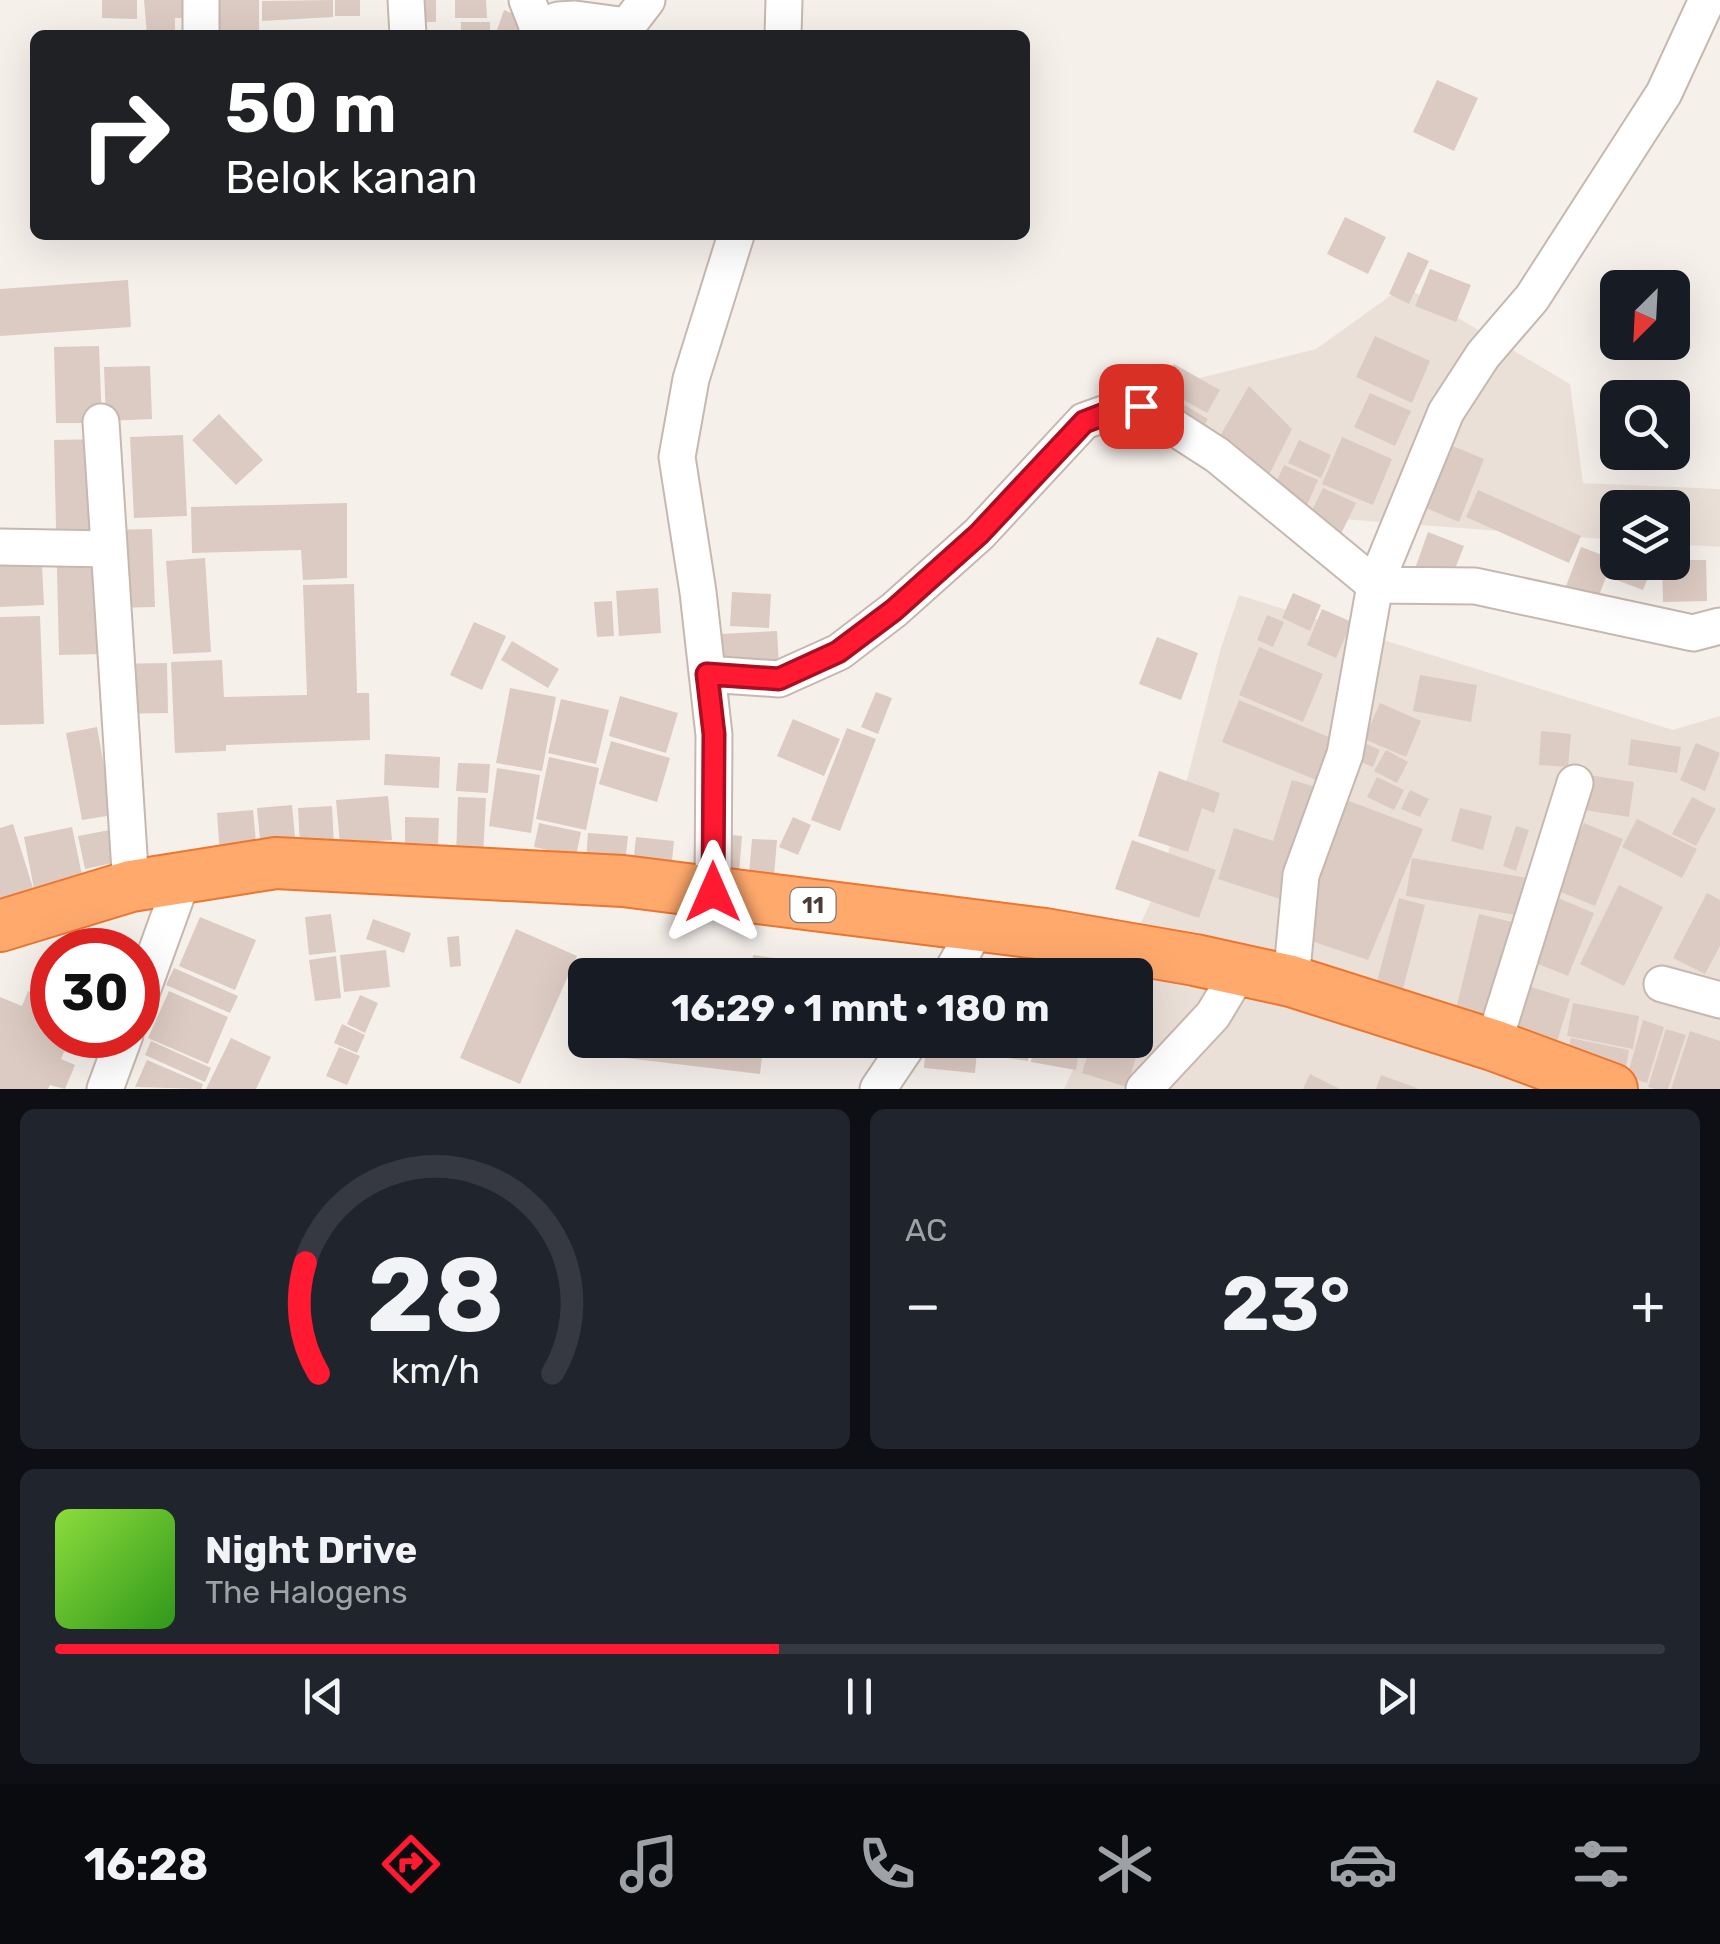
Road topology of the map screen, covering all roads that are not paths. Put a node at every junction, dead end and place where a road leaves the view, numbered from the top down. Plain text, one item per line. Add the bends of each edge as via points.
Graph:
1 (201, 0) edge
2 (406, 0) edge
3 (784, 0) edge
4 (1707, 0) edge
5 (644, 20) edge
6 (534, 21) edge
7 (201, 30) edge
8 (408, 30) edge
9 (783, 30) edge
10 (734, 240) edge
11 (100, 422) dead end
12 (0, 547) edge
13 (109, 548) junction
14 (1374, 586) junction
15 (1720, 626) edge
16 (707, 674) junction
17 (1576, 782) dead end
18 (184, 878) junction
19 (131, 886) junction
20 (713, 892) junction
21 (978, 925) junction
22 (0, 926) edge
23 (160, 943) edge
24 (960, 958) edge
25 (1240, 970) junction
26 (1290, 980) junction
27 (1662, 984) dead end
28 (1720, 1000) edge
29 (1493, 1045) junction
30 (116, 1058) edge
31 (899, 1058) edge
32 (105, 1089) edge
33 (878, 1089) edge
34 (1144, 1089) edge
35 (1612, 1089) edge

1 - 7 street
2 - 8 street
3 - 9 street
4 - 14 street via 1664,93 1532,298 1483,354 1446,412
5 - 6 street
10 - 16 street via 691,379 677,457
11 - 13 street
12 - 13 street
13 - 19 street
14 - 15 street via 1475,586 1692,634
14 - 16 street via 1217,455 1141,406 1084,422 979,534 838,652 779,679
14 - 26 street via 1346,754 1301,876
16 - 20 street via 714,734
17 - 29 street
18 - 19 highway, 11
18 - 20 highway, 11 via 276,863 623,881
18 - 23 street
19 - 22 highway, 11
20 - 21 highway, 11
21 - 24 street
21 - 25 highway, 11
25 - 26 highway, 11
25 - 34 street via 1212,1015
26 - 29 highway, 11
27 - 28 street
29 - 35 highway, 11
30 - 32 street
31 - 33 street

